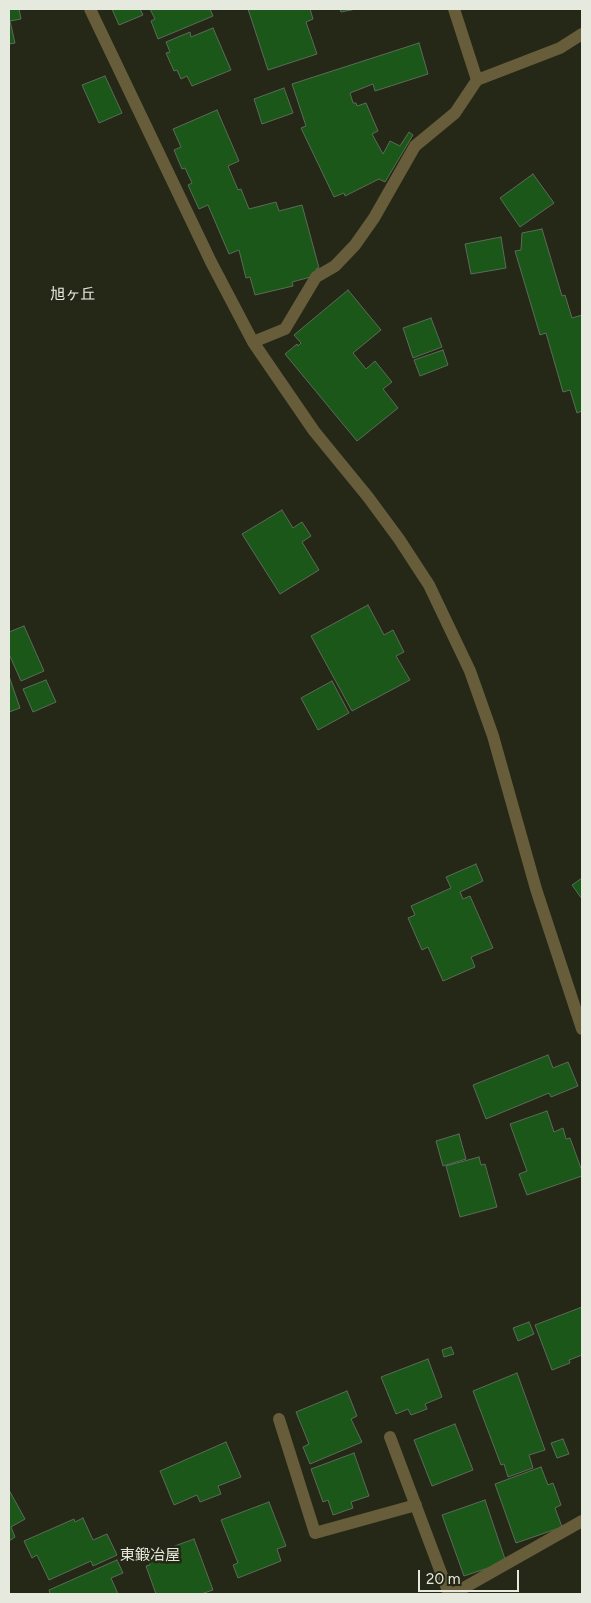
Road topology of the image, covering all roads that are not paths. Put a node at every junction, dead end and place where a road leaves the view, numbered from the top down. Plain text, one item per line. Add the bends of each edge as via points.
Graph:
1 (90, 9) edge
2 (454, 9) edge
3 (582, 34) edge
4 (477, 80) junction
5 (253, 342) junction
6 (582, 1029) edge
7 (279, 1419) dead end
8 (390, 1437) dead end
9 (416, 1505) junction
10 (582, 1521) edge
11 (451, 1594) edge

1 - 5 street via 211,262
2 - 4 street
3 - 4 street via 560,48
4 - 5 street via 455,113 415,146 356,245 335,266 316,277 285,329
5 - 6 street via 314,431 368,497 429,585 470,672 493,736 536,889
7 - 9 street via 315,1532
8 - 9 street
9 - 11 street
10 - 11 street

